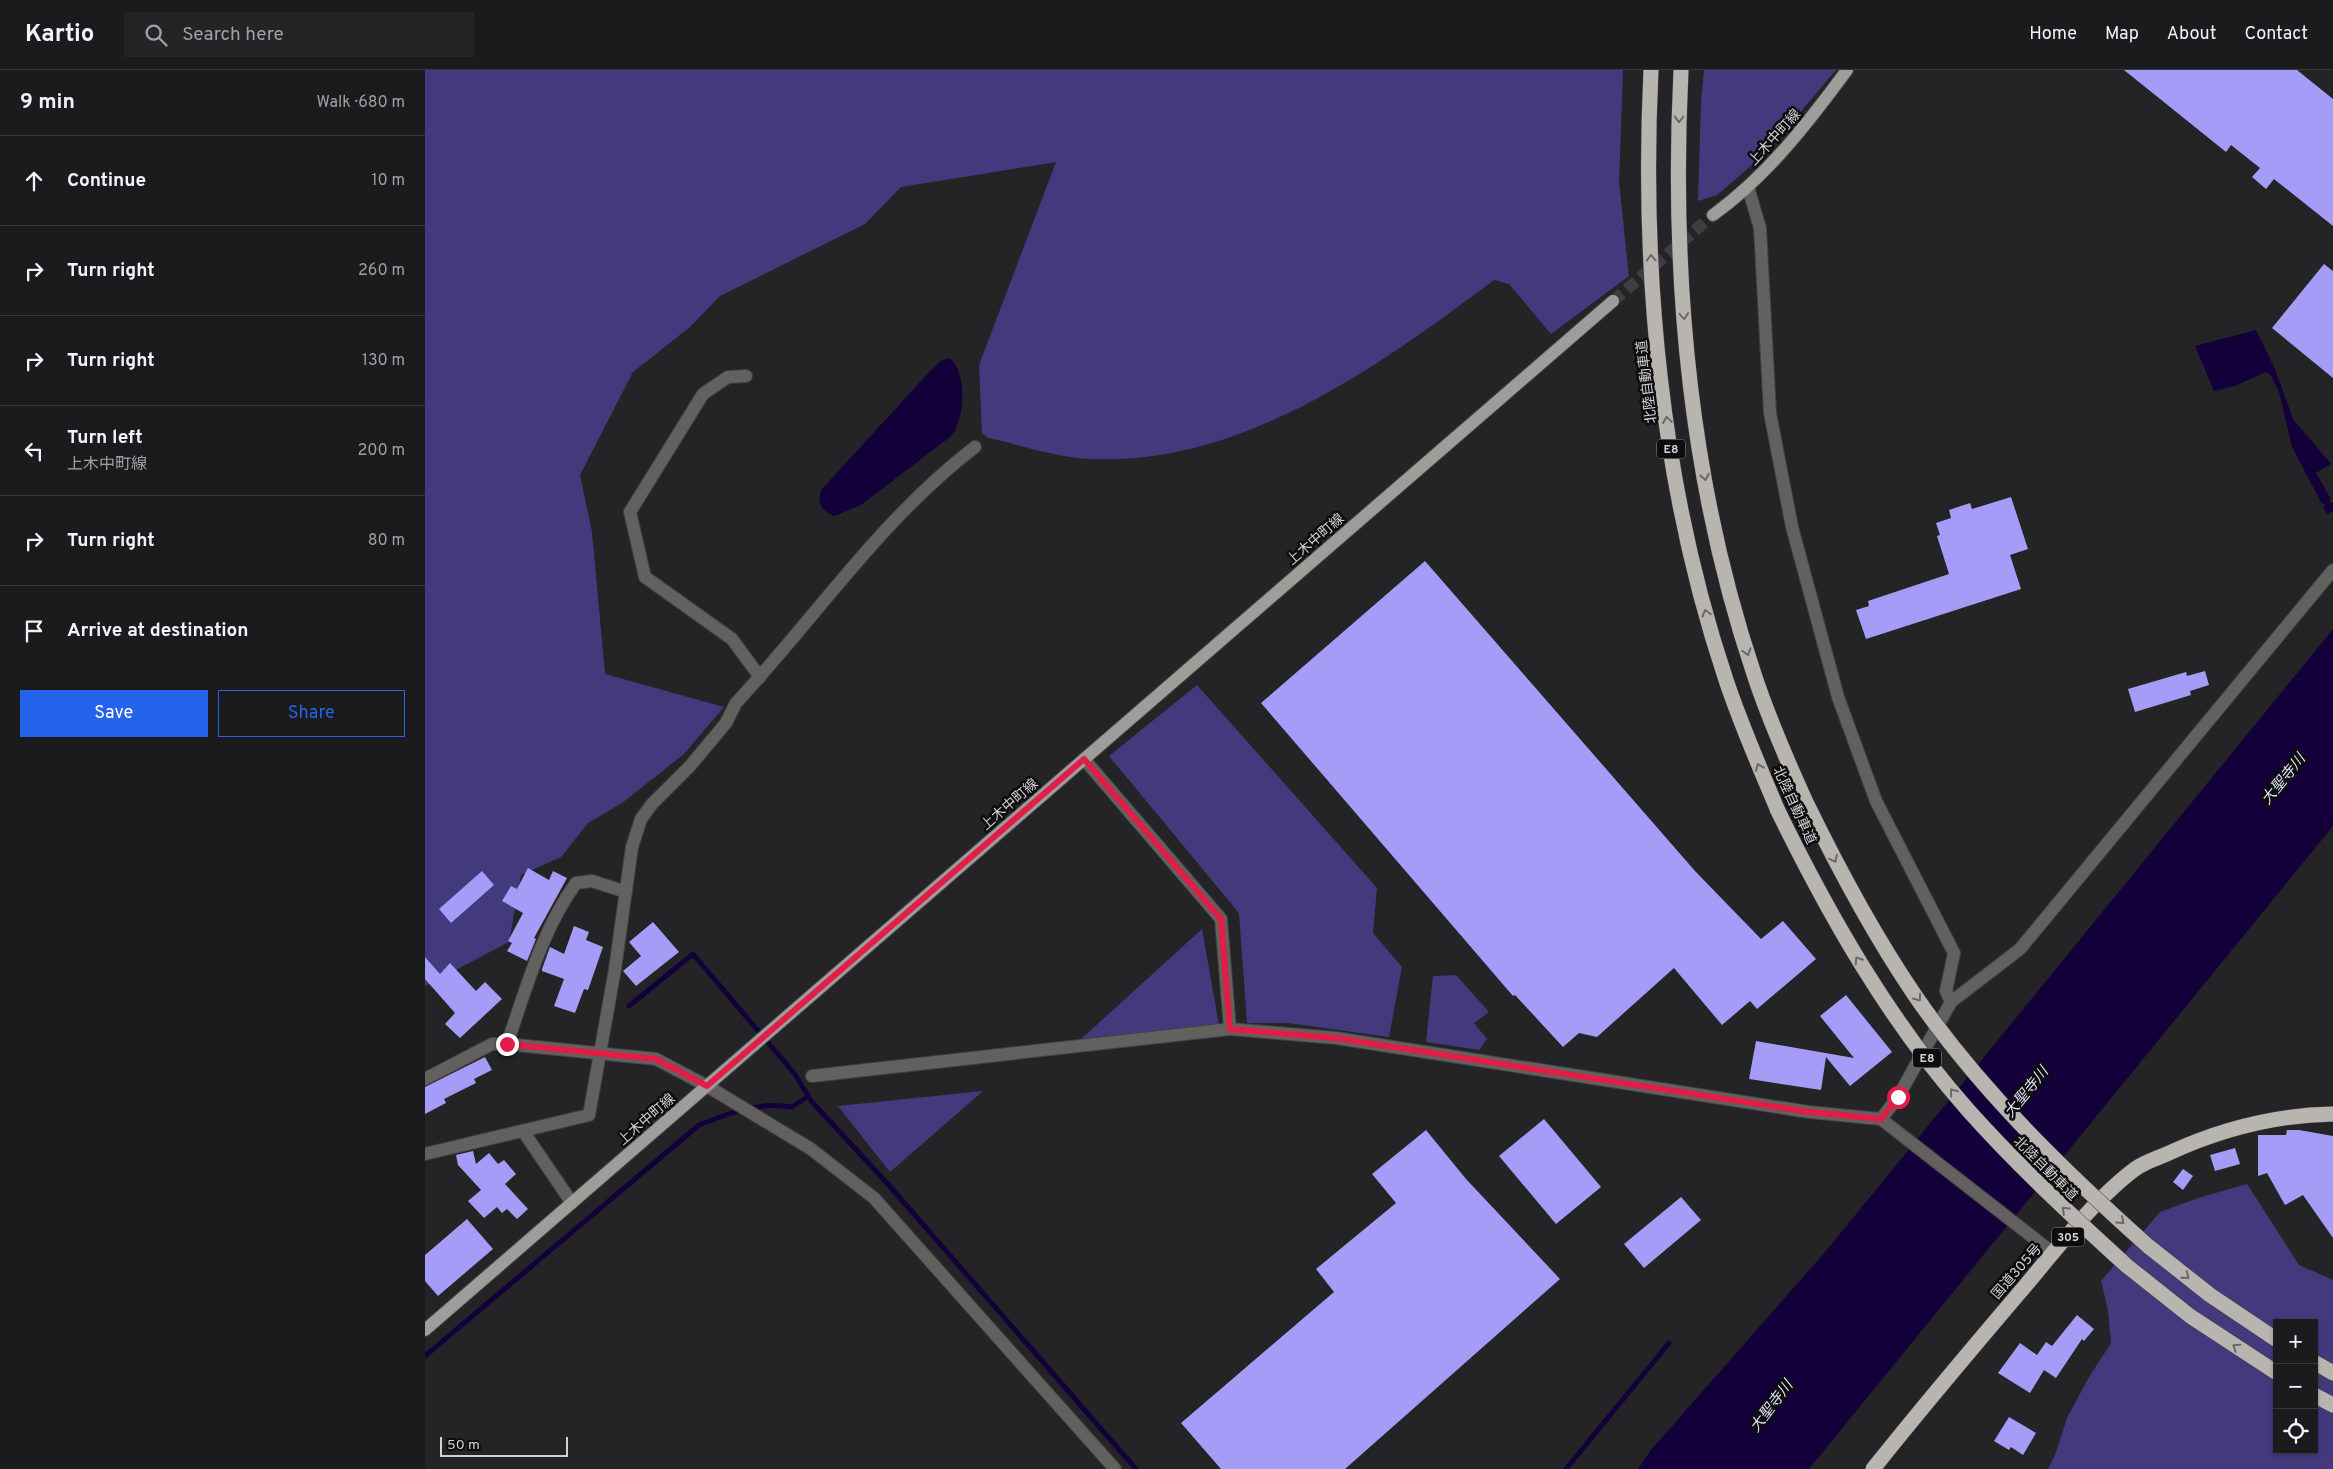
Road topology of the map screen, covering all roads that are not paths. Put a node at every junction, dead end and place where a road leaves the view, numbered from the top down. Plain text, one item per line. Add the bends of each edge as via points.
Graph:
1 (1651, 70) edge
2 (1681, 70) edge
3 (1847, 70) edge
4 (1748, 187) junction
5 (1713, 215) tunnel mouth
6 (1613, 301) tunnel mouth
7 (745, 376) dead end
8 (975, 447) dead end
9 (2333, 570) edge
10 (760, 677) junction
11 (1084, 759) junction
12 (626, 892) junction
13 (1951, 1002) junction
14 (1230, 1029) junction
15 (507, 1044) junction
16 (601, 1055) junction
17 (812, 1076) dead end
18 (425, 1079) edge
19 (707, 1086) junction
20 (2333, 1114) edge
21 (1881, 1119) junction
22 (523, 1131) junction
23 (425, 1154) edge
24 (572, 1203) junction
25 (2053, 1253) junction
26 (425, 1330) edge
27 (2273, 1337) edge
28 (2317, 1364) edge
29 (2273, 1370) edge
30 (2333, 1373) edge
31 (2318, 1397) edge
32 (2333, 1405) edge
33 (1115, 1469) edge
34 (1873, 1469) edge

29 -> 1 highway, 北陸自動車道 / E8, bridge via 2190,1316 2127,1266 2062,1208 1967,1109 1889,1008 1849,947 1778,811 1726,681 1707,620 1672,459 1653,296 1649,202
2 -> 27 highway, 北陸自動車道 / E8, bridge via 1679,203 1682,291 1701,455 1733,603 1753,673 1805,800 1839,869 1915,994 1995,1097 2083,1188 2148,1246 2210,1295
3 - 4 main road, 上木中町線 via 1811,119
4 - 5 main road, 上木中町線
4 - 13 street via 1760,228 1770,413 1792,527 1838,697 1877,801 1954,953 1946,991
6 - 11 main road, 上木中町線
7 - 10 street via 728,377 703,394 630,512 645,577 732,639
8 - 10 street via 930,483 899,515
9 - 13 street via 2020,948
10 - 12 street via 736,703 726,723 690,766 641,819 632,847
11 - 14 street via 1221,919
11 - 19 main road, 上木中町線
12 - 15 street via 592,881 576,883 548,931
12 - 16 street
13 - 21 street via 1898,1097
14 - 17 street
14 - 21 street via 1336,1038 1809,1112
15 - 16 street
15 - 18 street via 492,1044
16 - 19 street via 656,1059
16 - 22 street via 589,1115
19 - 24 main road, 上木中町線
19 - 33 street via 811,1148 874,1198
20 - 25 highway, 国道305号 / 305 via 2299,1115 2242,1125 2217,1132 2135,1168 2089,1212
21 - 25 street
22 - 23 street
22 - 24 street
24 - 26 main road, 上木中町線
25 - 34 highway, 国道305号 / 305 via 1938,1387
28 - 30 highway
31 - 32 highway

